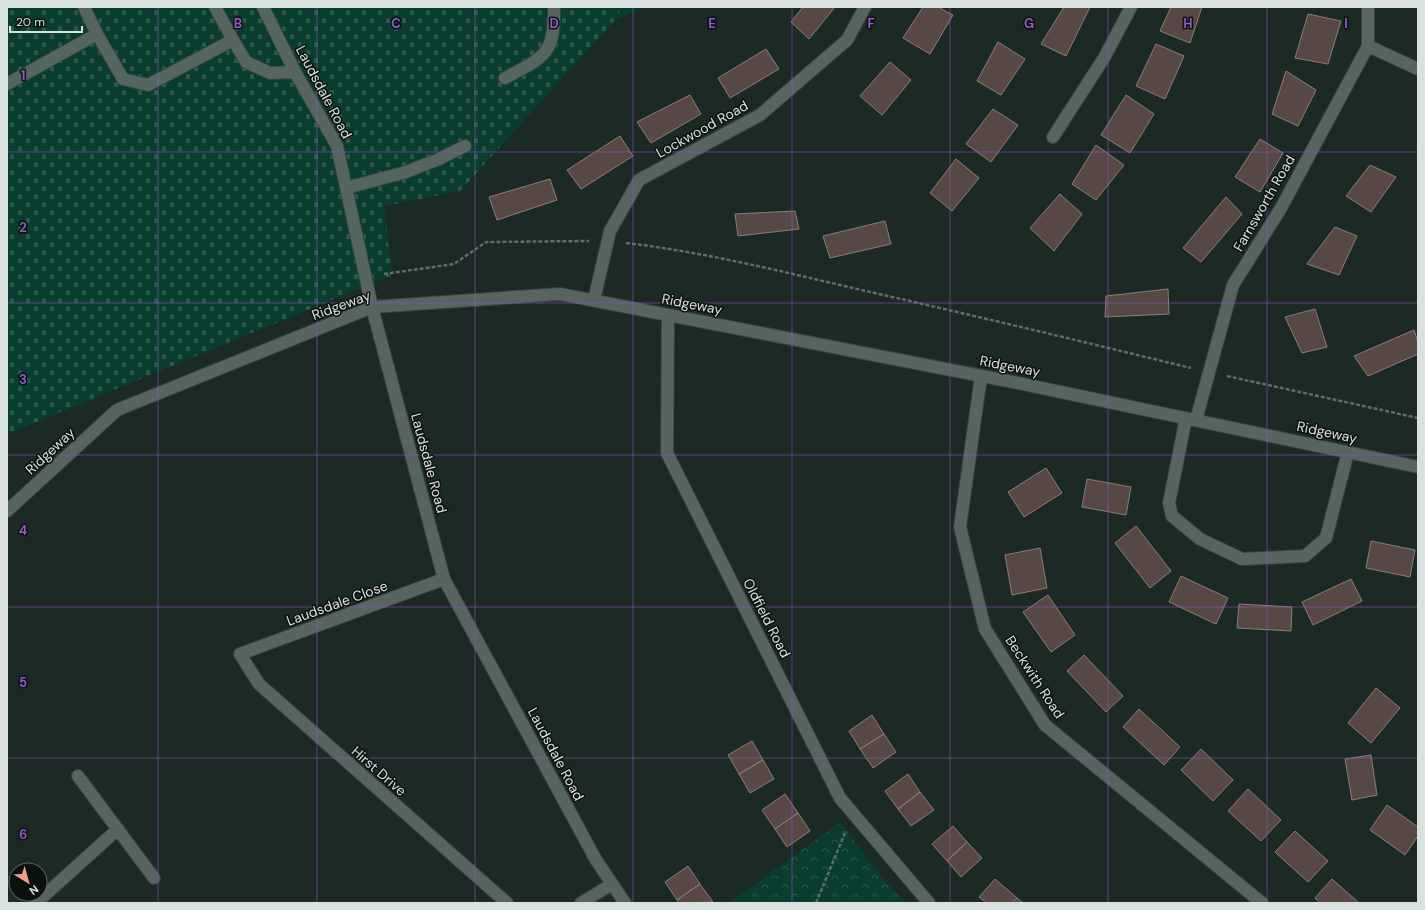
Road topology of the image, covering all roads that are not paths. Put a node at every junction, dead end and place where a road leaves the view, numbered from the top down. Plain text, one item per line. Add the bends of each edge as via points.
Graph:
1 (84, 7) edge
2 (215, 7) edge
3 (263, 7) edge
4 (554, 7) edge
5 (865, 7) edge
6 (1131, 7) edge
7 (1368, 7) edge
8 (97, 34) junction
9 (233, 40) junction
10 (1368, 46) junction
11 (1418, 70) edge
12 (295, 72) junction
13 (505, 78) dead end
14 (7, 84) edge
15 (1053, 137) dead end
16 (465, 146) dead end
17 (346, 188) junction
18 (594, 300) junction
19 (372, 307) junction
20 (668, 315) junction
21 (981, 376) junction
22 (1191, 419) junction
23 (1348, 452) junction
24 (1418, 467) edge
25 (7, 511) edge
26 (444, 579) junction
27 (240, 654) joint
28 (78, 776) dead end
29 (118, 829) junction
30 (154, 878) dead end
31 (612, 884) junction
32 (36, 903) edge
33 (507, 903) edge
34 (581, 903) edge
35 (625, 903) edge
36 (929, 903) edge
37 (1262, 903) edge

1 - 8 street
2 - 9 street
3 - 12 street, Laudsdale Road
4 - 13 street via 555,26 549,49 538,60
5 - 18 street, Lockwood Road via 847,40 760,115 639,180 610,231
6 - 15 street via 1104,58
7 - 10 street, Farnsworth Road
8 - 9 street via 123,79 148,85
8 - 14 street
9 - 12 street via 246,62 270,73
10 - 11 street
10 - 22 street, Farnsworth Road via 1281,208 1234,285 1209,372
12 - 17 street, Laudsdale Road via 337,146
16 - 17 street via 406,172
17 - 19 street, Laudsdale Road
18 - 19 street, Ridgeway via 560,294
18 - 20 street, Ridgeway
19 - 25 street, Ridgeway via 116,410
19 - 26 street, Laudsdale Road
20 - 21 street, Ridgeway
20 - 36 street, Oldfield Road via 667,453 840,798
21 - 22 street, Ridgeway
21 - 37 street, Beckwith Road via 960,527 985,629 1045,725
22 - 23 street, Ridgeway
22 - 23 street, Farnsworth Road via 1169,503 1172,516 1200,539 1242,559 1306,556 1326,538
23 - 24 street, Ridgeway
26 - 27 street, Laudsdale Close
26 - 31 street, Laudsdale Road via 596,860
27 - 33 street, Hirst Drive via 258,684
28 - 29 street
29 - 30 street
29 - 32 street
31 - 34 street
31 - 35 street, Laudsdale Road

